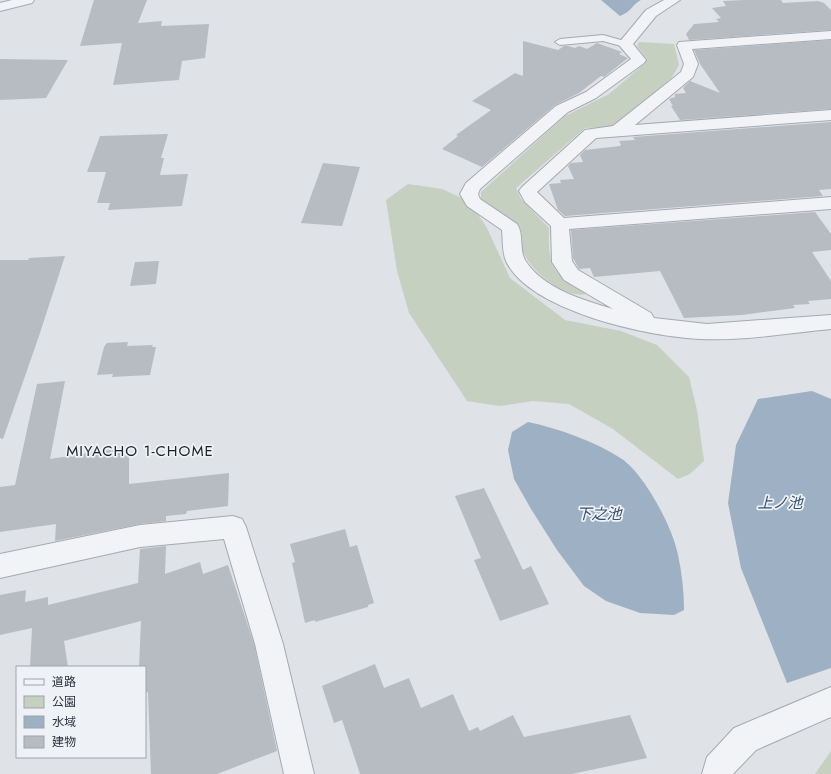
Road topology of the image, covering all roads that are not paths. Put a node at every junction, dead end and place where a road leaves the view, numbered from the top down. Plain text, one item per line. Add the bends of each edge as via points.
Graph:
1 (27, 0) edge
2 (673, 0) edge
3 (0, 7) edge
4 (831, 35) edge
5 (560, 42) dead end
6 (625, 44) junction
7 (831, 115) edge
8 (619, 130) junction
9 (831, 203) edge
10 (560, 224) junction
11 (831, 322) edge
12 (658, 325) junction
13 (0, 566) edge
14 (831, 702) edge
15 (299, 774) edge
16 (717, 774) edge

1 - 3 street
2 - 6 street via 651,13
4 - 8 street via 684,45 692,64 688,74
5 - 6 lane via 603,38
6 - 12 street via 639,60 591,96 562,109 472,187 469,194 473,202 511,228 515,260 529,278 550,292 581,306 614,317
7 - 8 street
8 - 10 street via 591,133 528,191 531,198
9 - 10 street
10 - 12 street via 562,262 571,275
11 - 12 street via 692,331
13 - 15 street via 140,536 233,527 269,644
14 - 16 street via 745,739 718,768

